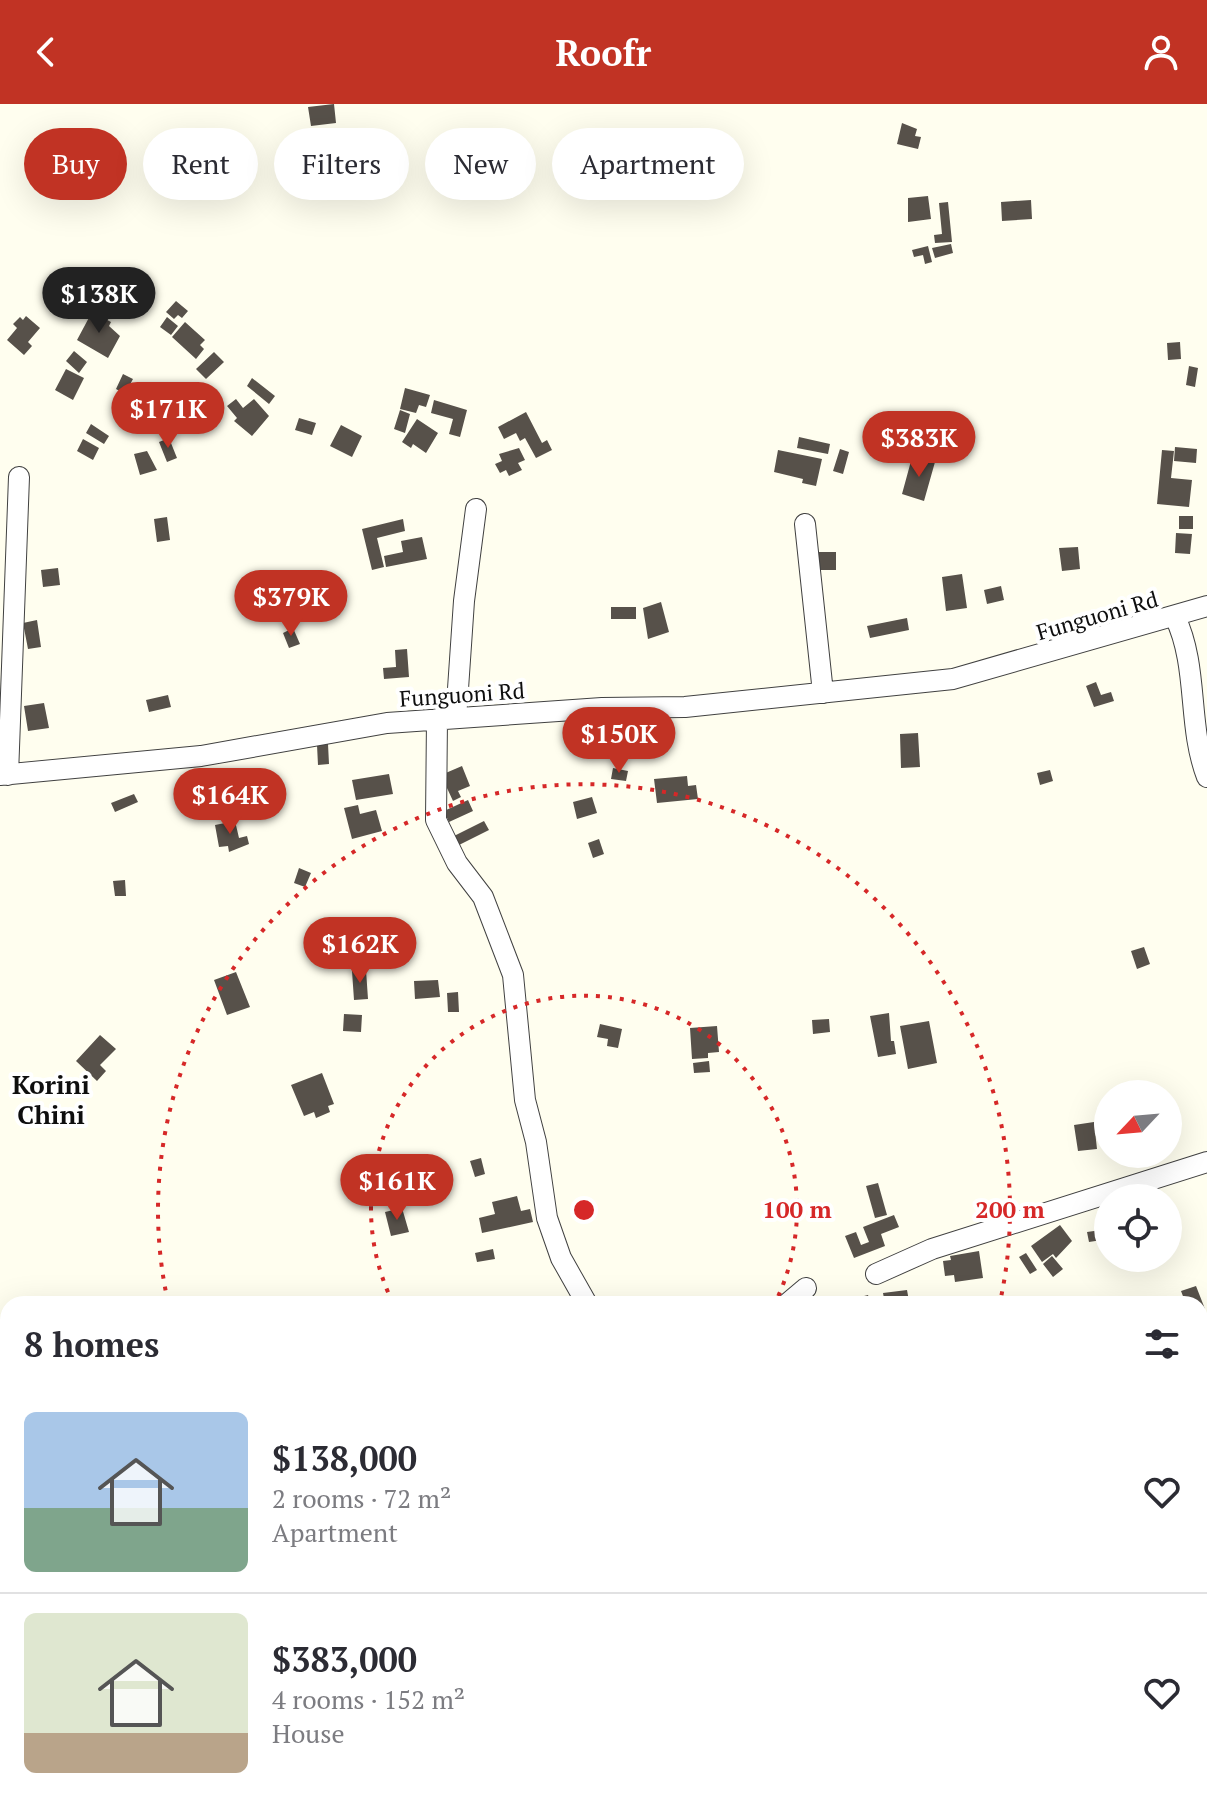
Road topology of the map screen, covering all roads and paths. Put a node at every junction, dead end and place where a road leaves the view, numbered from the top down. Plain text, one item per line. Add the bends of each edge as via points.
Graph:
1 (19, 477) dead end
2 (476, 509) dead end
3 (805, 524) dead end
4 (1207, 606) edge
5 (1175, 617) junction
6 (823, 693) junction
7 (447, 718) junction
8 (4, 775) edge
9 (1207, 777) edge
10 (1207, 1162) edge
11 (876, 1274) dead end
12 (806, 1288) dead end
13 (582, 1296) edge
14 (796, 1296) edge

1 - 8 street
2 - 7 street
3 - 6 street
4 - 5 street, Funguoni Rd
5 - 6 street, Funguoni Rd via 953,679
5 - 9 street via 1188,649 1195,740
6 - 7 street, Funguoni Rd via 685,707
7 - 8 street, Funguoni Rd via 387,723 201,756
7 - 13 street via 436,820 457,863 483,897 513,975 525,1100 547,1218
10 - 11 street via 932,1249
12 - 14 street

